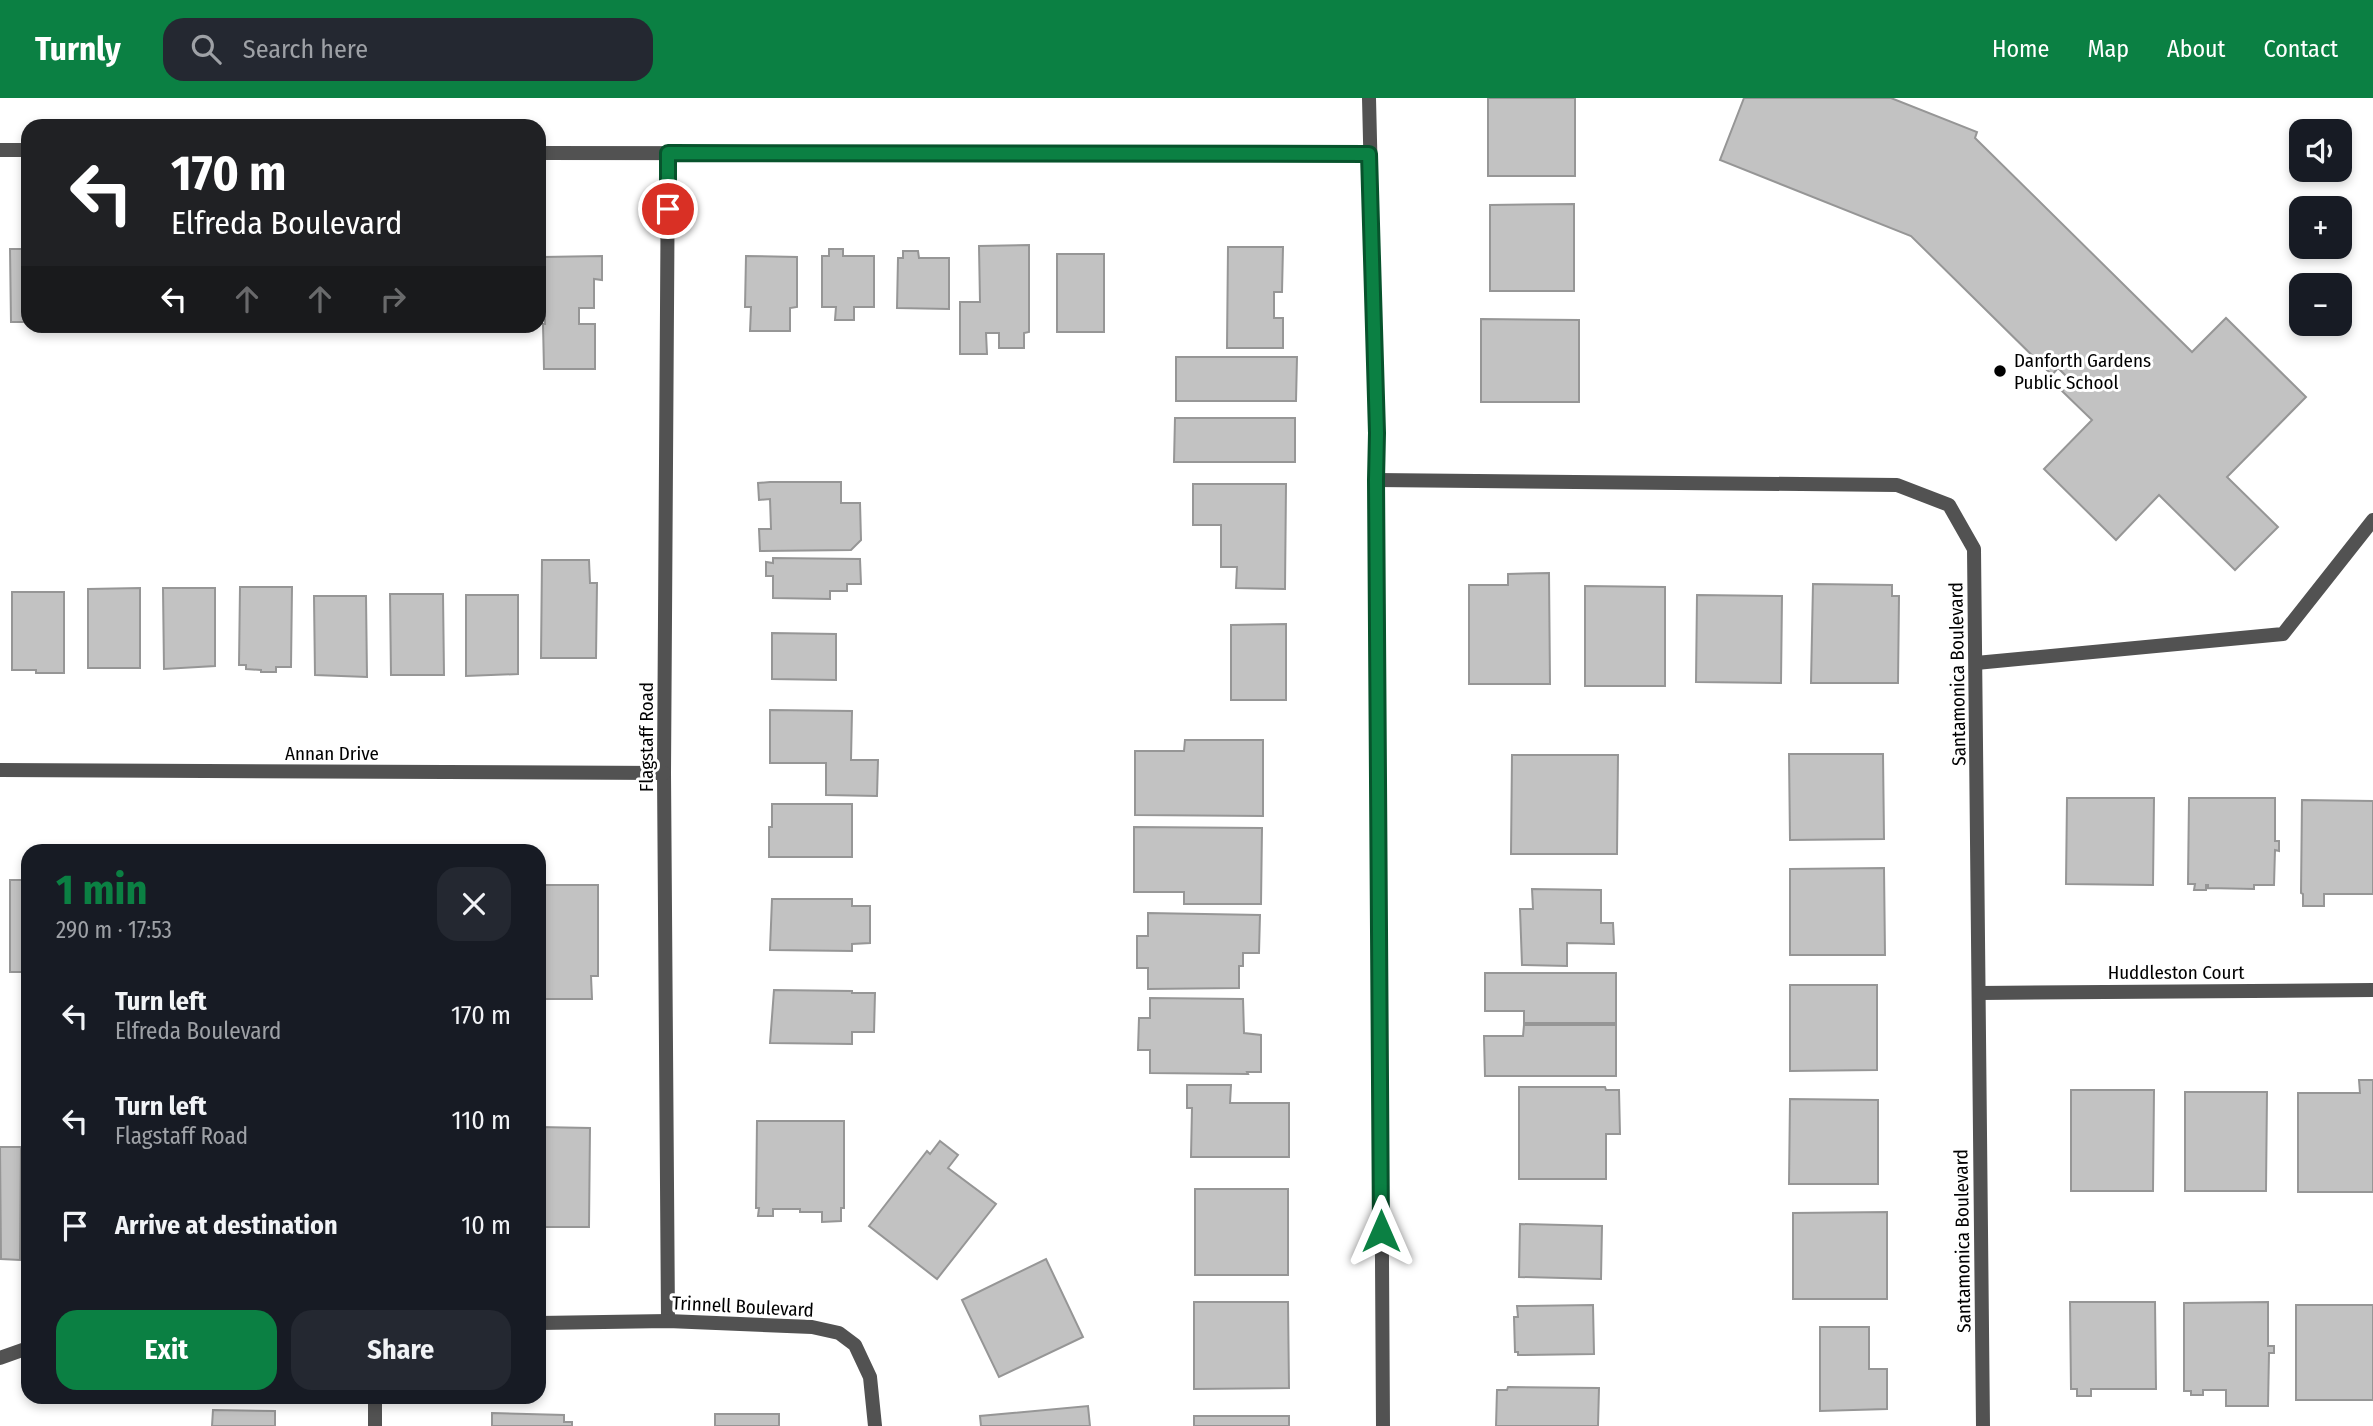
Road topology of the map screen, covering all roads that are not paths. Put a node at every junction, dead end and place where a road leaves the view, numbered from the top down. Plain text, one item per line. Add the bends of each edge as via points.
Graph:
1 (1369, 98) edge
2 (0, 150) edge
3 (21, 150) edge
4 (546, 153) edge
5 (668, 153) junction
6 (1369, 154) junction
7 (1376, 480) junction
8 (2373, 520) edge
9 (1976, 663) junction
10 (0, 770) edge
11 (664, 773) junction
12 (2373, 990) edge
13 (1979, 993) junction
14 (668, 1321) junction
15 (546, 1323) edge
16 (21, 1350) edge
17 (0, 1358) edge
18 (375, 1404) edge
19 (375, 1426) edge
20 (875, 1426) edge
21 (1383, 1426) edge
22 (1983, 1426) edge

1 - 6 street
2 - 3 street
4 - 5 street
5 - 6 street
5 - 11 street, Flagstaff Road
6 - 7 street
7 - 9 street, Santamonica Boulevard via 1897,485 1949,505 1974,549
7 - 21 street
8 - 9 street via 2283,634
9 - 13 street, Santamonica Boulevard
10 - 11 street, Annan Drive
11 - 14 street, Flagstaff Road
12 - 13 street, Huddleston Court
13 - 22 street, Santamonica Boulevard
14 - 15 street, Trinnell Boulevard
14 - 20 street, Trinnell Boulevard via 812,1327 839,1333 855,1345 870,1377
16 - 17 street
18 - 19 street

